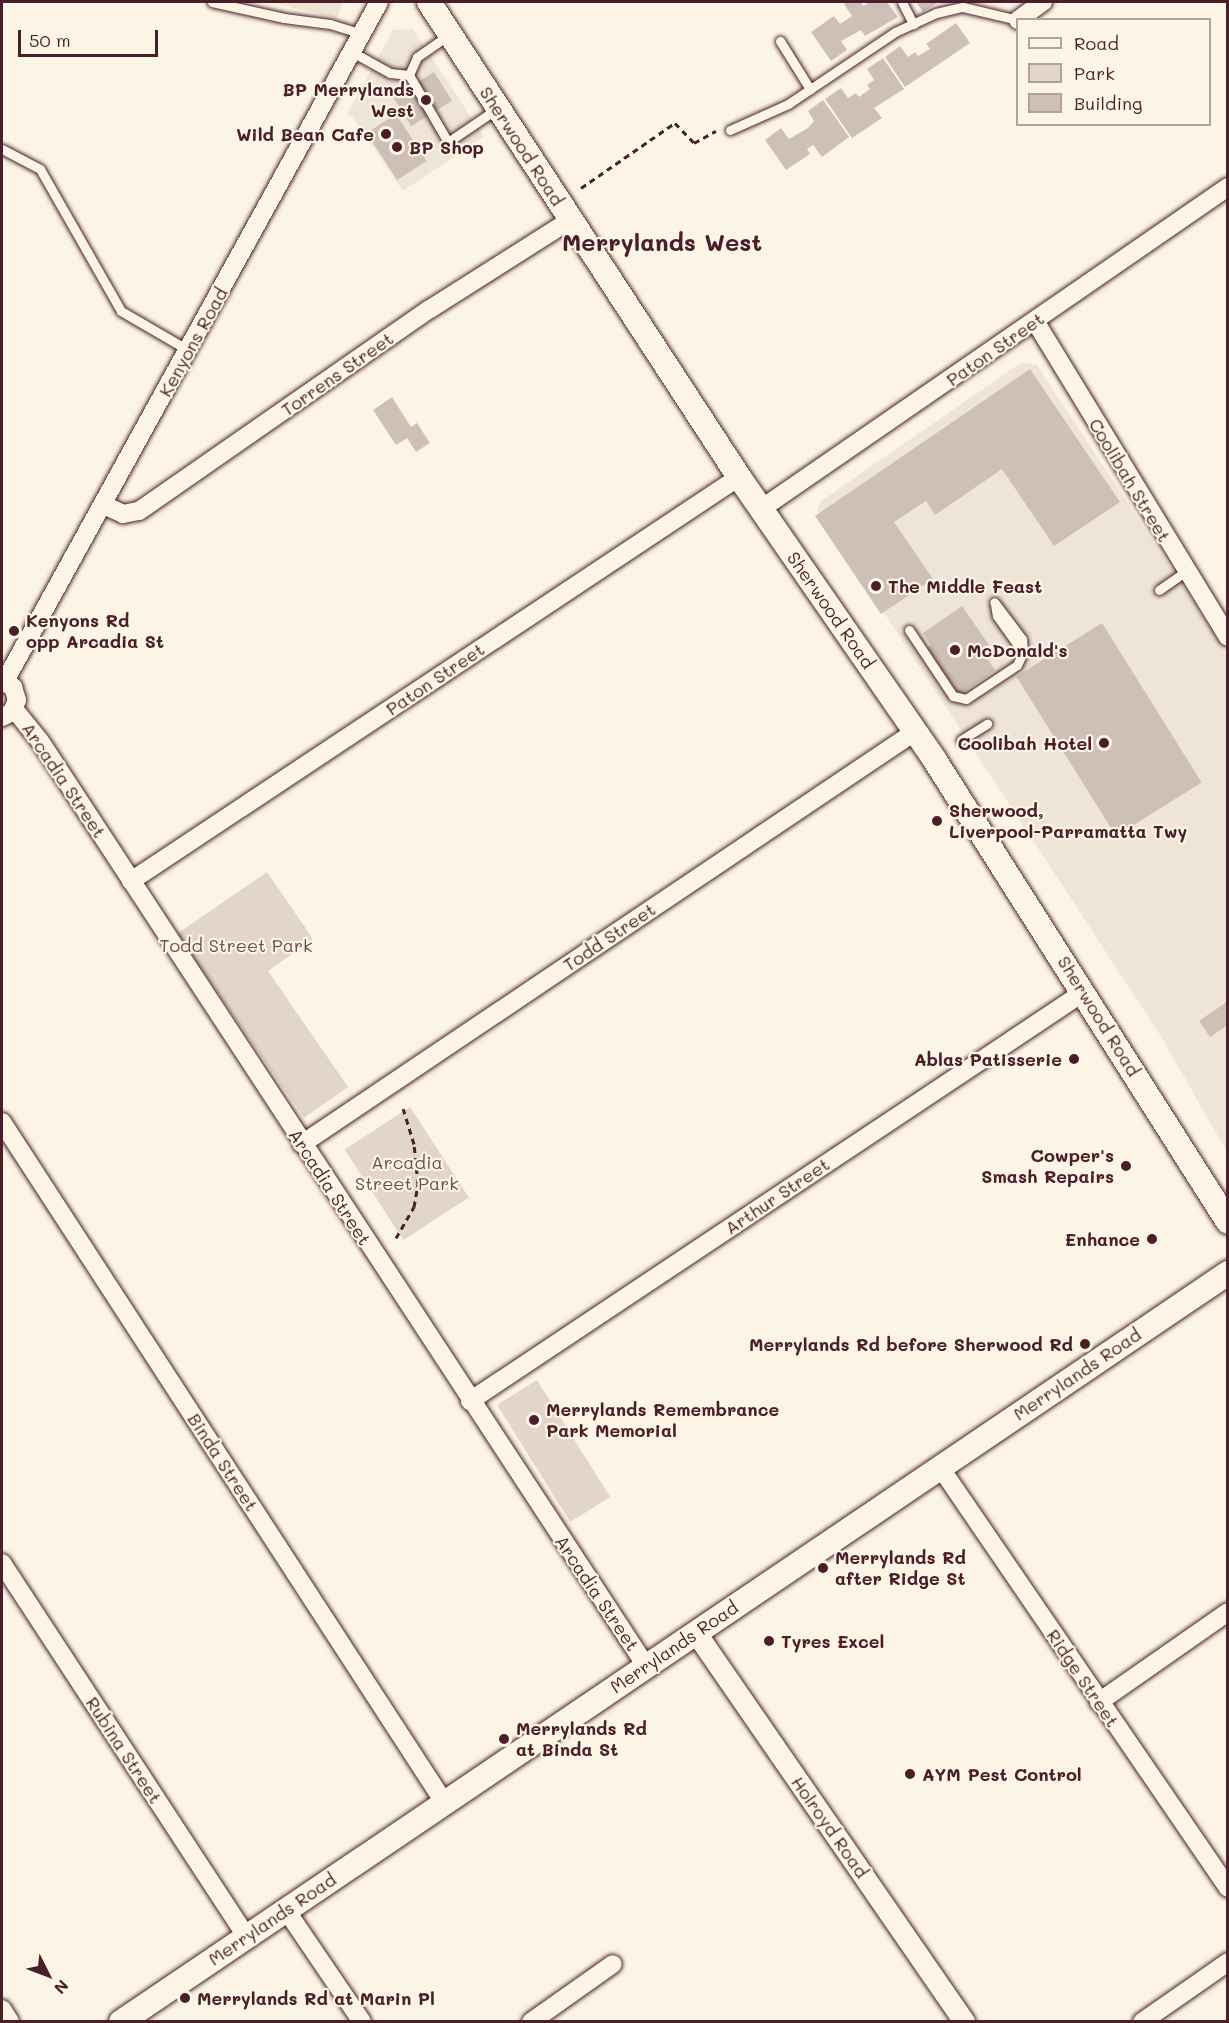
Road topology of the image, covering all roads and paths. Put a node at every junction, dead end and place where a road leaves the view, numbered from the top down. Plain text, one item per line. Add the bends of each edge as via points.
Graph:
1 (212, 2) edge
2 (379, 2) edge
3 (429, 2) edge
4 (900, 2) edge
5 (1042, 2) edge
6 (1021, 18) edge
7 (1016, 20) edge
8 (913, 24) junction
9 (362, 34) junction
10 (450, 34) junction
11 (780, 41) dead end
12 (352, 52) junction
13 (409, 75) junction
14 (810, 89) junction
15 (498, 108) junction
16 (730, 130) joint
17 (2, 149) edge
18 (1227, 187) edge
19 (581, 188) dead end
20 (570, 220) junction
21 (1035, 321) junction
22 (188, 350) junction
23 (739, 477) junction
24 (104, 505) junction
25 (761, 509) junction
26 (1186, 571) junction
27 (1159, 590) dead end
28 (994, 602) dead end
29 (909, 630) dead end
30 (1227, 637) edge
31 (3, 681) edge
32 (8, 713) edge
33 (987, 724) dead end
34 (916, 731) junction
35 (961, 740) dead end
36 (131, 881) junction
37 (1084, 992) junction
38 (403, 1109) dead end
39 (2, 1122) edge
40 (302, 1144) junction
41 (1227, 1222) edge
42 (396, 1238) dead end
43 (1227, 1273) edge
44 (470, 1401) junction
45 (940, 1467) junction
46 (2, 1563) edge
47 (1227, 1612) edge
48 (696, 1633) junction
49 (646, 1666) junction
50 (1099, 1702) junction
51 (444, 1802) junction
52 (1227, 1888) edge
53 (286, 1910) junction
54 (246, 1936) junction
55 (1227, 1962) edge
56 (613, 1964) dead end
57 (2, 2009) edge
58 (955, 2018) edge
59 (10, 2022) edge
60 (121, 2022) edge
61 (362, 2022) edge
62 (531, 2022) edge
63 (1142, 2022) edge

1 - 9 lane via 330,24
2 - 9 street, Kenyons Road
3 - 10 main road, Sherwood Road
4 - 8 lane
5 - 6 street
7 - 8 lane via 963,8 936,13
8 - 14 lane
9 - 12 street, Kenyons Road
10 - 13 lane via 417,57
10 - 15 main road, Sherwood Road
11 - 14 lane
12 - 13 lane via 390,73
12 - 22 street, Kenyons Road
13 - 15 lane via 448,142
14 - 16 lane via 788,104
15 - 20 main road, Sherwood Road
16 - 19 path via 718,130 694,143 687,140 675,123
17 - 22 lane via 40,169 121,312
18 - 21 street, Paton Street
20 - 23 main road, Sherwood Road
20 - 24 street, Torrens Street via 430,309 139,511 123,514
21 - 25 street, Paton Street
21 - 26 street, Coolibah Street
22 - 24 street, Kenyons Road
23 - 25 main road, Sherwood Road
23 - 36 street, Paton Street
24 - 31 street, Kenyons Road
25 - 34 main road, Sherwood Road
26 - 27 lane
26 - 30 street, Coolibah Street
28 - 29 lane via 1023,639 1023,652 1017,665 966,699 953,696
31 - 32 street, Arcadia Street via 16,693
32 - 36 street, Arcadia Street
33 - 35 lane
34 - 37 main road, Sherwood Road
34 - 40 street, Todd Street
36 - 40 street, Arcadia Street
37 - 41 main road, Sherwood Road
37 - 44 street, Arthur Street
38 - 42 path via 414,1144 418,1184 414,1208
39 - 51 street, Binda Street
40 - 44 street, Arcadia Street
43 - 45 main road, Merrylands Road
44 - 49 street, Arcadia Street
45 - 48 main road, Merrylands Road
45 - 50 street, Ridge Street
46 - 54 street, Rubina Street
47 - 50 street
48 - 49 main road, Merrylands Road
48 - 58 street, Holroyd Road
49 - 51 main road, Merrylands Road
50 - 52 street, Ridge Street
51 - 53 main road, Merrylands Road
53 - 54 main road, Merrylands Road
53 - 61 street
54 - 60 main road, Merrylands Road
55 - 63 street
56 - 62 street
57 - 59 street

